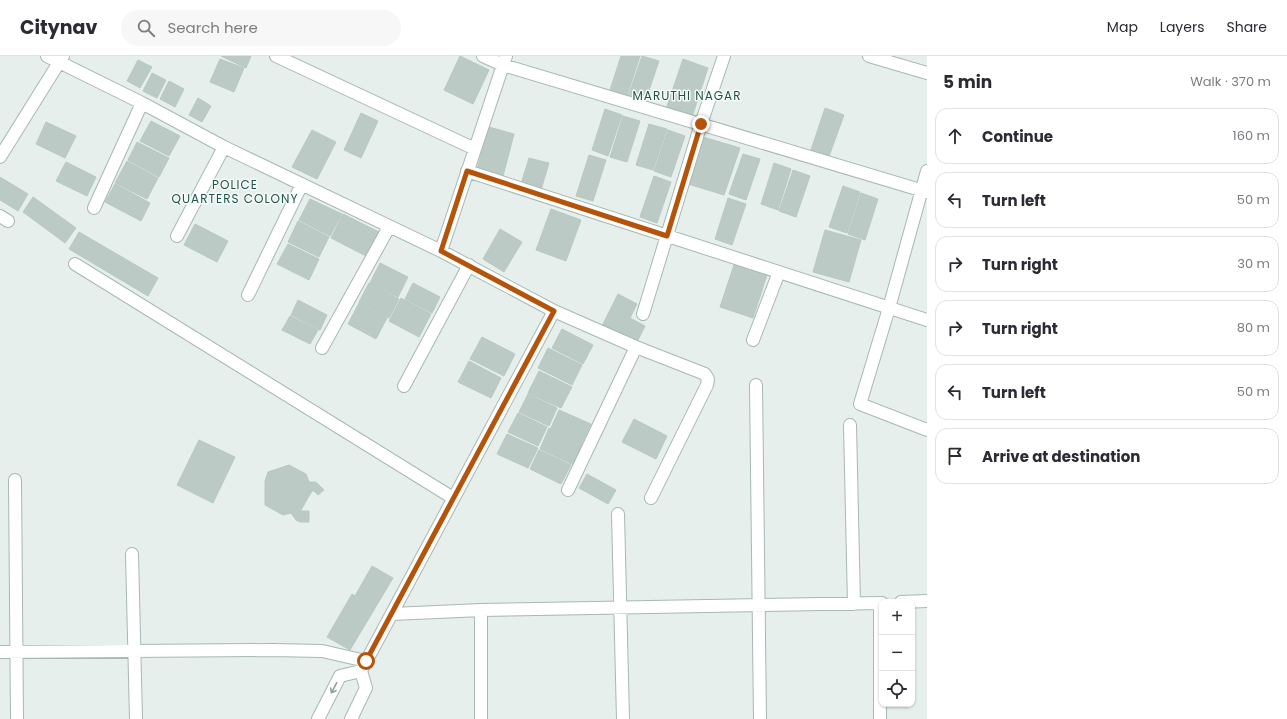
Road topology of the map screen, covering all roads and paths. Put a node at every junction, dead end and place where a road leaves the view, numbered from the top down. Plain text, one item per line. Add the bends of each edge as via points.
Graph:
1 (47, 56) edge
2 (276, 56) edge
3 (483, 56) edge
4 (724, 56) edge
5 (869, 56) edge
6 (62, 59) edge
7 (505, 61) edge
8 (927, 73) edge
9 (142, 103) junction
10 (701, 124) junction
11 (224, 147) junction
12 (475, 148) junction
13 (0, 157) edge
14 (467, 171) junction
15 (927, 171) edge
16 (302, 184) junction
17 (924, 191) edge
18 (94, 208) dead end
19 (390, 227) junction
20 (177, 236) dead end
21 (667, 236) junction
22 (441, 251) junction
23 (75, 264) dead end
24 (468, 265) junction
25 (779, 272) junction
26 (248, 295) dead end
27 (889, 308) junction
28 (554, 311) junction
29 (643, 314) dead end
30 (927, 320) edge
31 (753, 340) dead end
32 (636, 347) junction
33 (322, 348) dead end
34 (404, 386) dead end
35 (756, 386) dead end
36 (850, 425) dead end
37 (927, 430) edge
38 (15, 480) dead end
39 (568, 490) dead end
40 (453, 498) junction
41 (651, 498) dead end
42 (618, 514) dead end
43 (132, 554) dead end
44 (915, 601) edge
45 (927, 601) edge
46 (879, 603) edge
47 (854, 604) junction
48 (759, 605) junction
49 (620, 607) junction
50 (481, 610) junction
51 (392, 614) junction
52 (881, 635) edge
53 (134, 651) junction
54 (0, 652) edge
55 (17, 652) junction
56 (364, 666) junction
57 (17, 719) edge
58 (136, 719) edge
59 (318, 719) edge
60 (351, 719) edge
61 (481, 719) edge
62 (623, 719) edge
63 (760, 719) edge
64 (880, 719) edge

1 - 6 street
2 - 12 street
3 - 7 street
4 - 10 street
5 - 8 street
6 - 9 street
6 - 13 street
7 - 10 street
7 - 12 street
9 - 11 street
9 - 18 street
10 - 17 street
10 - 21 street
11 - 16 street
11 - 20 street
12 - 14 street
14 - 21 street
14 - 22 street
15 - 17 street
16 - 19 street
16 - 26 street
17 - 27 street
19 - 22 street
19 - 33 street
21 - 25 street
21 - 29 street
22 - 24 street
23 - 40 street
24 - 28 street
24 - 34 street
25 - 27 street
25 - 31 street
27 - 30 street
27 - 37 street via 860,404
28 - 32 street
28 - 40 street
32 - 39 street
32 - 41 street via 705,374 708,379
35 - 48 street
36 - 47 street
38 - 55 street
40 - 51 street
42 - 49 street
43 - 53 street
44 - 45 street
46 - 47 street
47 - 48 street
48 - 49 street
48 - 63 street
49 - 50 street
49 - 62 street
50 - 51 street
50 - 61 street
51 - 56 street
52 - 64 street
53 - 55 street
53 - 56 street via 322,651
53 - 58 street
54 - 55 street
55 - 57 street
56 -> 59 street via 340,676
56 - 60 street via 366,688

